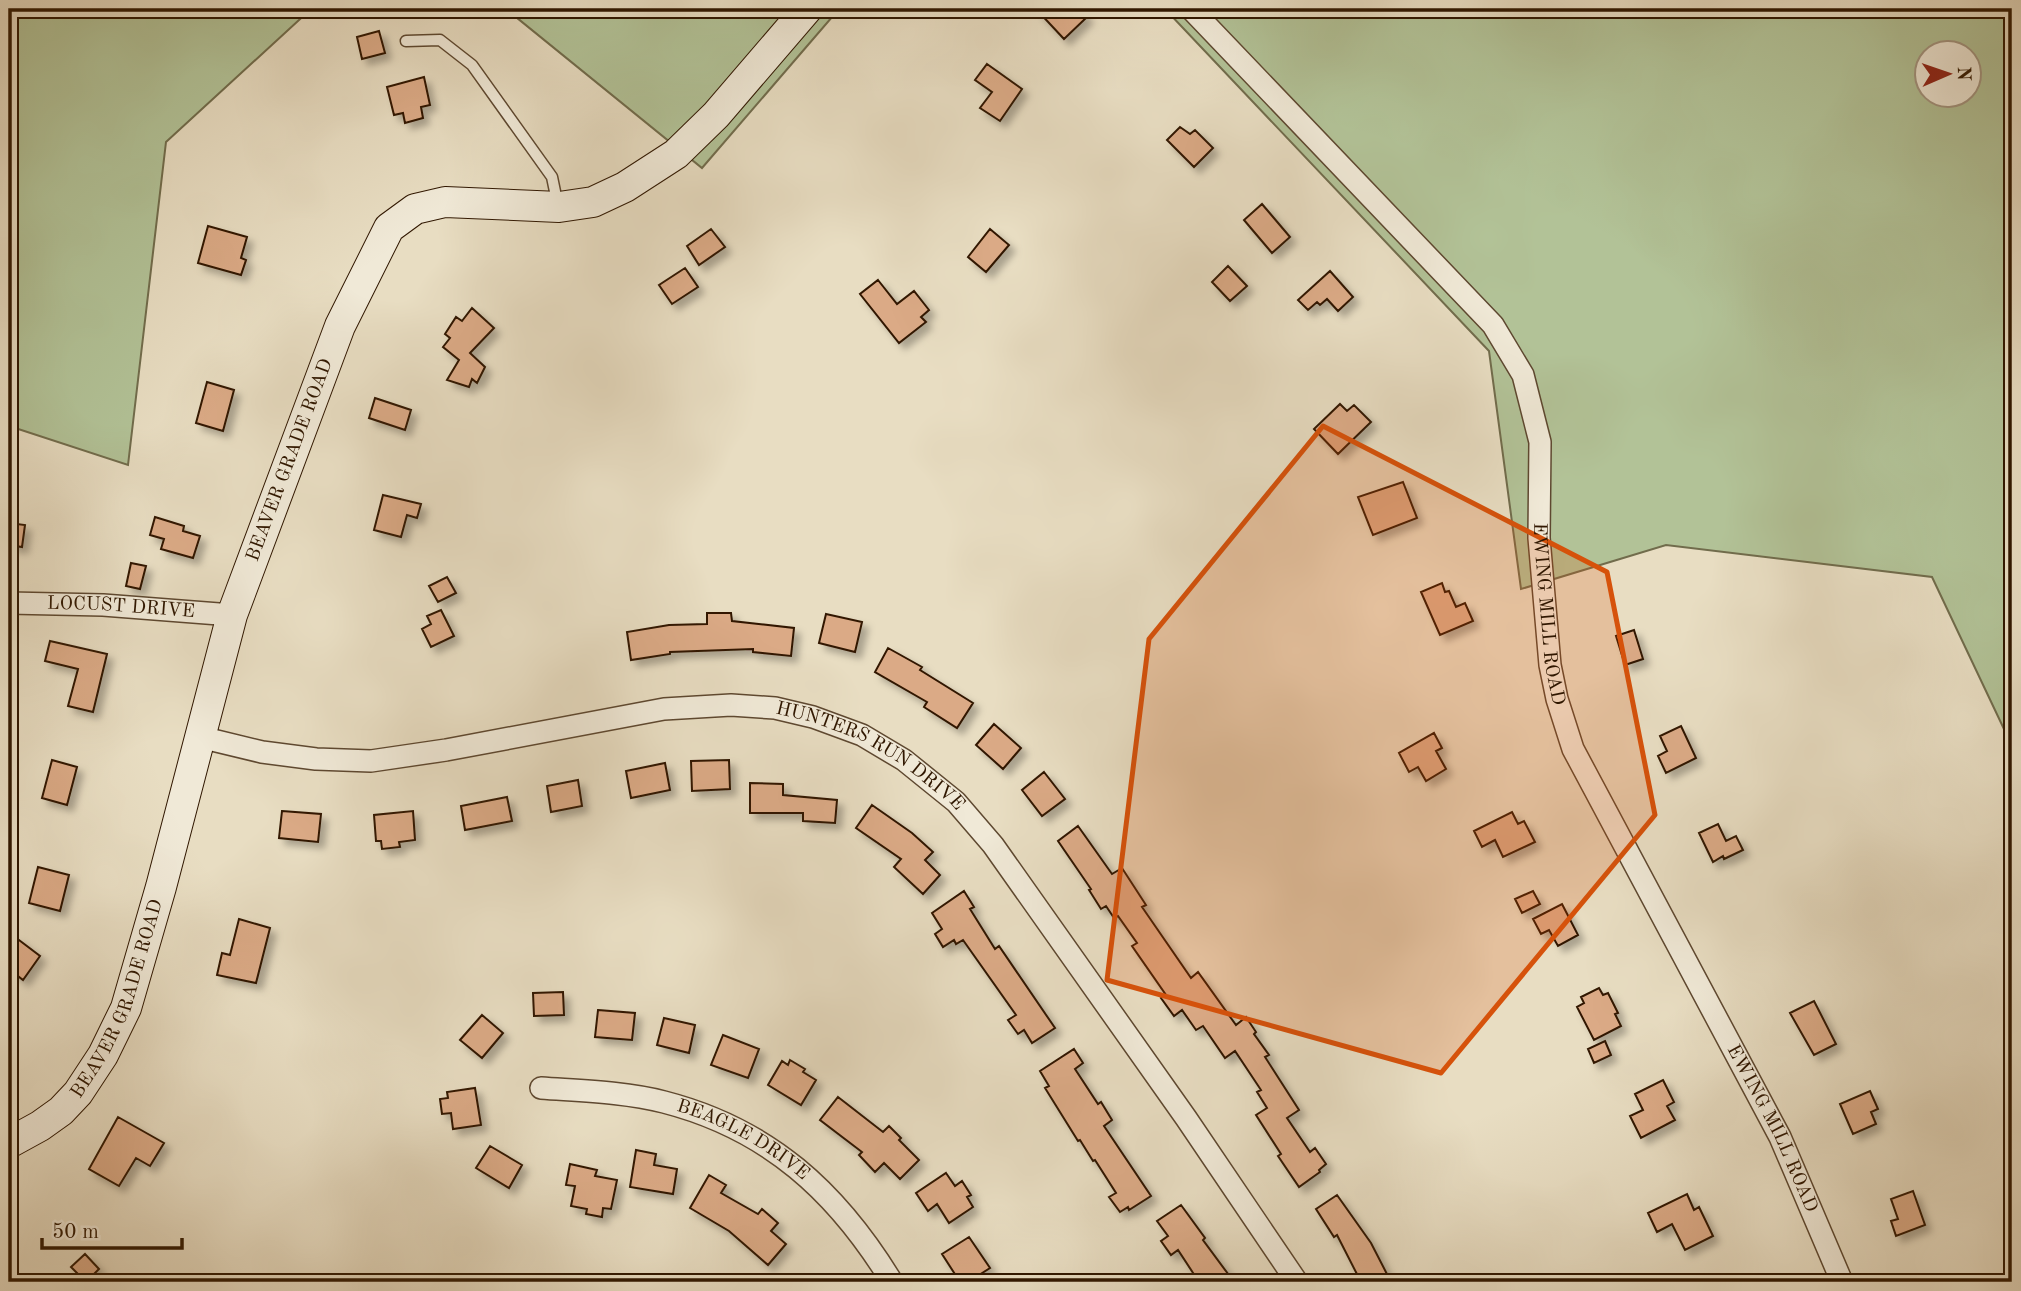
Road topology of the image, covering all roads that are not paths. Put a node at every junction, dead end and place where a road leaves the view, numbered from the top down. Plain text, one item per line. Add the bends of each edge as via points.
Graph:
1 (807, 9) edge
2 (1191, 9) edge
3 (405, 41) dead end
4 (559, 207) junction
5 (9, 603) edge
6 (232, 615) junction
7 (200, 737) junction
8 (541, 1088) dead end
9 (9, 1143) edge
10 (892, 1282) edge
11 (1297, 1282) edge
12 (1842, 1282) edge

1 - 4 main road, BEAVER GRADE ROAD via 716,115 676,154 593,202
2 - 12 street, EWING MILL ROAD via 1493,325 1523,375 1539,442 1539,538 1550,666 1573,749 1780,1137
3 - 4 lane via 440,40 472,65 552,177
4 - 6 main road, BEAVER GRADE ROAD via 445,202 415,209 389,228 340,327
5 - 6 street, LOCUST DRIVE
6 - 7 main road, BEAVER GRADE ROAD
7 - 9 main road, BEAVER GRADE ROAD via 126,1009 78,1093 61,1111
7 - 11 street, HUNTERS RUN DRIVE via 262,752 371,761 664,709 731,705 775,708 862,735 904,760 956,802 993,845
8 - 10 street, BEAGLE DRIVE via 662,1101 722,1121 786,1158 829,1196

